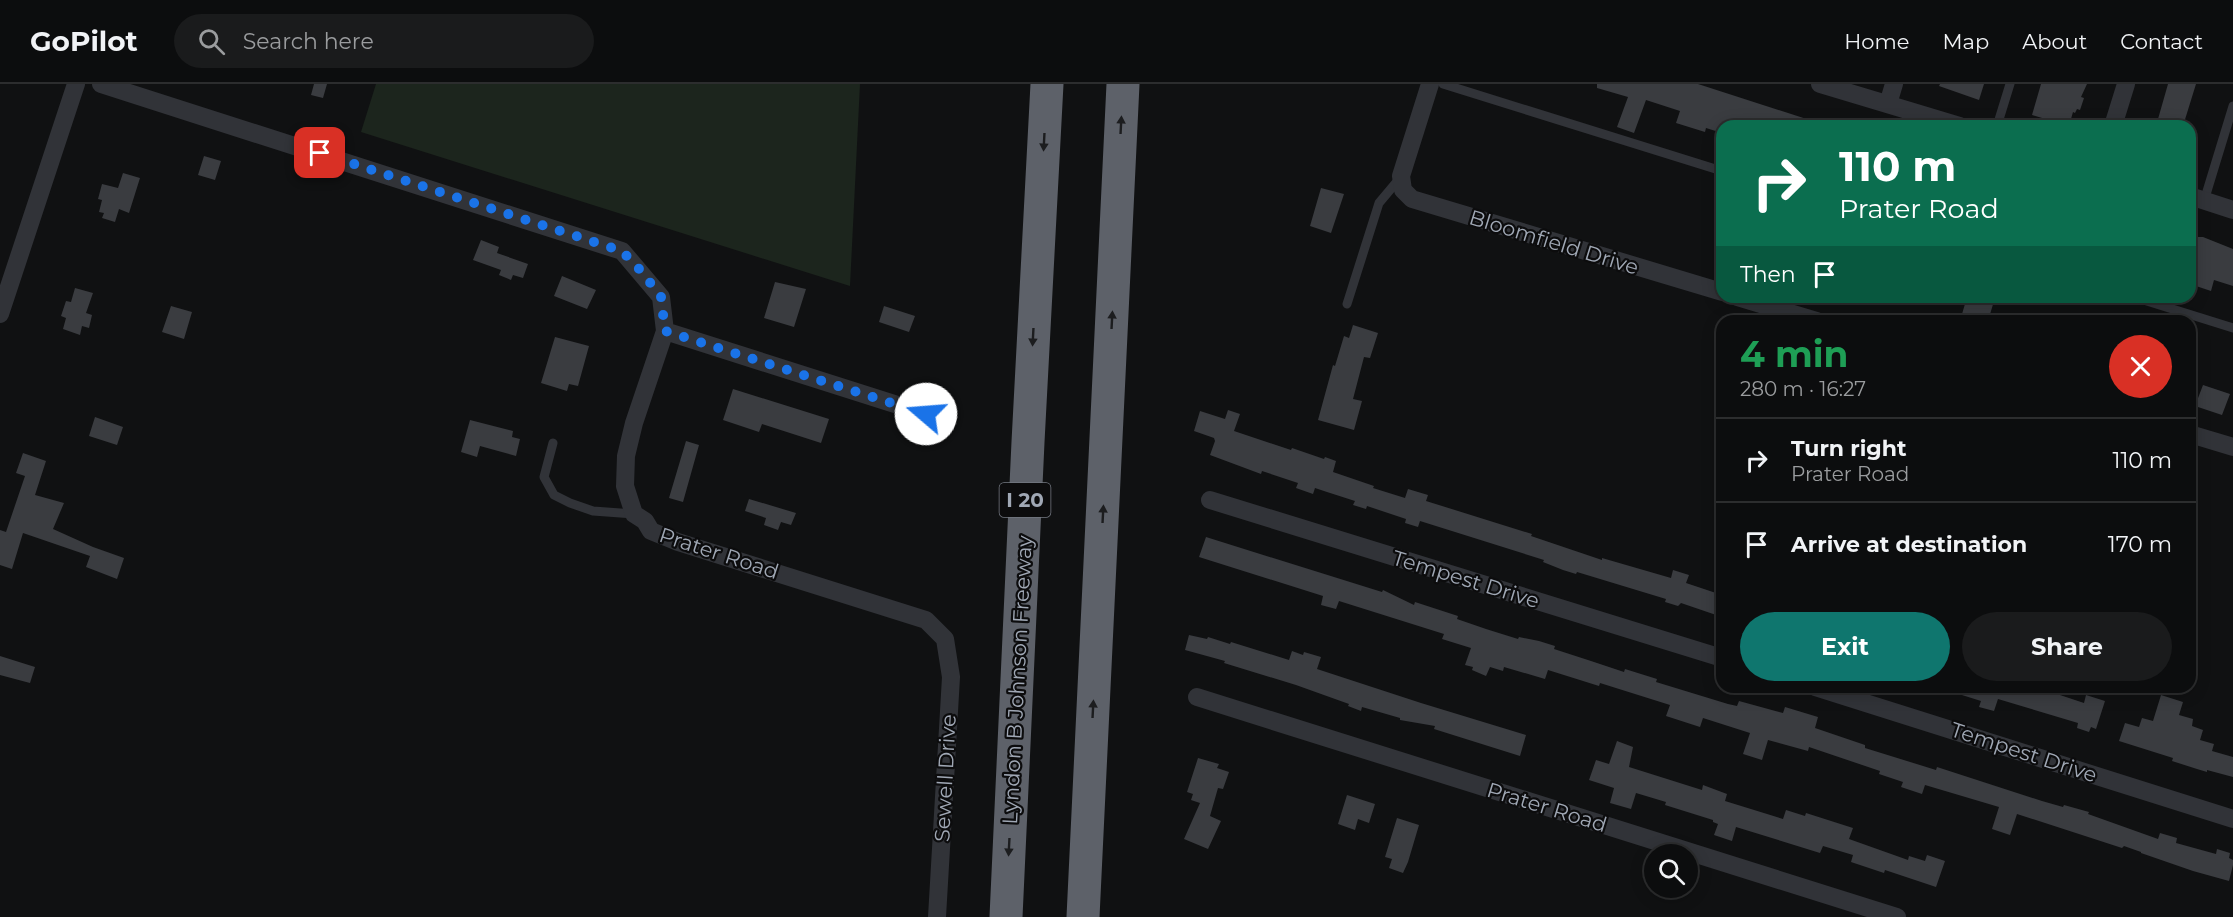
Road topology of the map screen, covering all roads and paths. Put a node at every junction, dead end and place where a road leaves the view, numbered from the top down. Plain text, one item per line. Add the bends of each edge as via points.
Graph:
1 (76, 84) edge
2 (101, 84) edge
3 (1047, 84) edge
4 (1123, 84) edge
5 (1430, 84) edge
6 (1443, 84) edge
7 (1820, 84) edge
8 (1894, 84) edge
9 (2010, 84) edge
10 (2126, 84) edge
11 (1888, 104) junction
12 (2233, 106) edge
13 (1940, 120) edge
14 (1999, 120) edge
15 (2115, 120) edge
16 (1716, 169) edge
17 (1401, 176) junction
18 (2197, 199) edge
19 (2233, 210) edge
20 (1716, 290) edge
21 (1757, 303) edge
22 (2153, 303) edge
23 (1347, 304) dead end
24 (0, 314) edge
25 (1797, 315) edge
26 (2191, 315) edge
27 (2196, 316) edge
28 (2233, 328) edge
29 (665, 331) junction
30 (926, 414) dead end
31 (2196, 436) edge
32 (553, 443) dead end
33 (2233, 447) edge
34 (1210, 500) dead end
35 (634, 514) junction
36 (945, 639) joint
37 (1716, 656) edge
38 (1834, 693) edge
39 (1197, 697) dead end
40 (1091, 768) junction
41 (2233, 819) edge
42 (937, 917) edge
43 (1006, 917) edge
44 (1083, 917) edge
45 (1092, 917) edge
46 (1897, 917) edge

1 - 24 street
2 - 29 street, Prater Road via 622,251 661,297
3 -> 43 highway, Lyndon B Johnson Freeway / I 20
40 -> 4 highway
5 - 17 street
6 - 16 lane
7 - 11 street
8 - 11 street
9 - 14 lane
10 - 15 street
11 - 13 street
12 - 18 lane
17 - 20 street, Bloomfield Drive via 1403,190 1412,199
17 - 23 lane via 1379,203
18 - 19 street
21 - 25 street
22 - 26 lane
27 - 28 lane
29 - 30 street
29 - 35 street, Prater Road via 627,456 625,486
31 - 33 street
32 - 35 lane via 544,477 554,495 593,512
34 - 37 street, Tempest Drive
35 - 36 street, Prater Road via 651,531 678,542 926,620
36 - 42 street, Sewell Drive via 951,677
38 - 41 street, Tempest Drive
39 - 46 street, Prater Road
40 - 44 highway
40 - 45 highway

